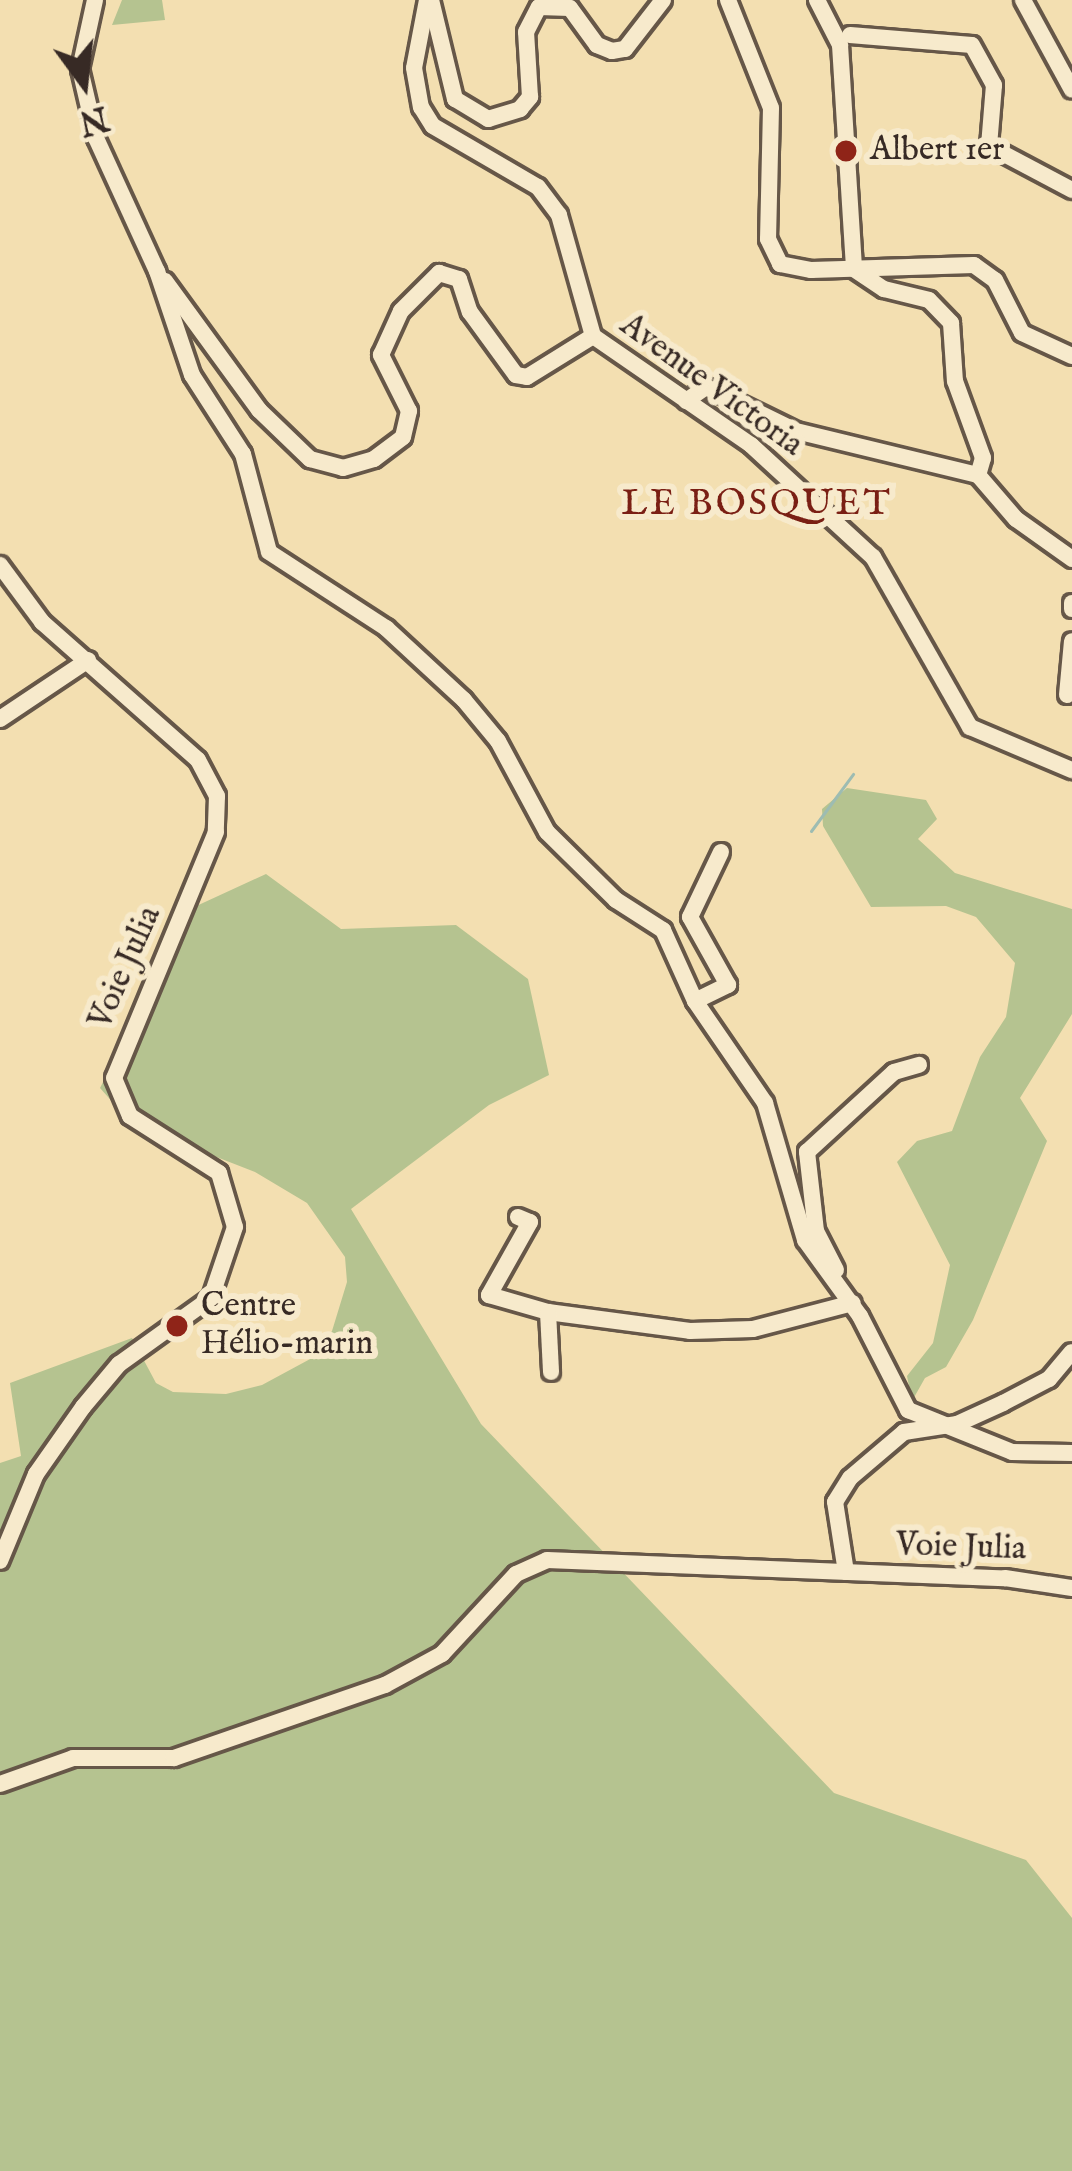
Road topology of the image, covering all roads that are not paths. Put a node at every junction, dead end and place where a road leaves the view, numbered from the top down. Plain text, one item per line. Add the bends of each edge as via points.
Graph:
1 (95, 0) edge
2 (429, 0) edge
3 (663, 0) edge
4 (728, 0) edge
5 (817, 0) edge
6 (1023, 0) edge
7 (842, 36) junction
8 (1072, 90) edge
9 (1072, 190) edge
10 (854, 269) junction
11 (157, 271) junction
12 (592, 336) junction
13 (1072, 356) edge
14 (686, 401) junction
15 (978, 475) junction
16 (1072, 559) edge
17 (0, 565) edge
18 (1072, 641) edge
19 (88, 659) junction
20 (1066, 695) dead end
21 (0, 719) edge
22 (1072, 770) edge
23 (721, 852) dead end
24 (695, 1001) junction
25 (919, 1065) dead end
26 (518, 1217) dead end
27 (831, 1275) junction
28 (853, 1303) junction
29 (548, 1312) junction
30 (1072, 1352) edge
31 (551, 1372) dead end
32 (935, 1424) junction
33 (1072, 1453) edge
34 (0, 1561) edge
35 (846, 1572) junction
36 (1072, 1588) edge
37 (0, 1784) edge

1 - 11 street via 80,69 87,108
2 - 3 street via 455,99 488,119 530,97 526,32 539,7 570,8 597,45 612,51 625,49
2 - 12 street, Avenue Victoria via 414,68 421,106 433,125 538,187 559,215
4 - 10 street via 771,108 770,251 793,270
5 - 7 street
6 - 8 street
7 - 9 street via 972,45 994,85 989,146
7 - 10 street
10 - 13 street via 974,265 995,280 1022,333
10 - 15 street via 884,289 929,300 951,322 955,381 983,458
11 - 12 street via 259,410 310,458 343,469 374,459 403,436 409,411 381,355 400,311 439,273 459,279 470,312 516,375 527,377
11 - 24 street via 192,375 243,454 268,552 386,628 479,716 547,832 616,900 663,930
12 - 14 street, Avenue Victoria
14 - 15 street via 706,387 796,430
14 - 22 street, Avenue Victoria via 751,445 874,557 970,727
15 - 16 street via 1016,519
17 - 19 street, Voie Julia via 28,608
18 - 20 street
19 - 21 street
19 - 34 street, Voie Julia via 198,760 217,796 216,832 114,1078 141,1126 219,1173 235,1239 205,1306 119,1364 83,1407 36,1474
23 - 24 street via 690,916 728,985
24 - 27 street via 760,1092 800,1229
25 - 27 street via 894,1072 807,1152 816,1232 838,1267
26 - 29 street via 530,1222 489,1295
27 - 28 street
28 - 29 street via 753,1329 690,1331
28 - 32 street via 908,1410
29 - 31 street
30 - 32 street via 1040,1385 957,1424
32 - 33 street via 1012,1452
32 - 35 street via 904,1432 842,1486 835,1502
35 - 36 street, Voie Julia
35 - 37 street, Voie Julia via 547,1560 516,1574 442,1654 385,1685 174,1758 74,1758

